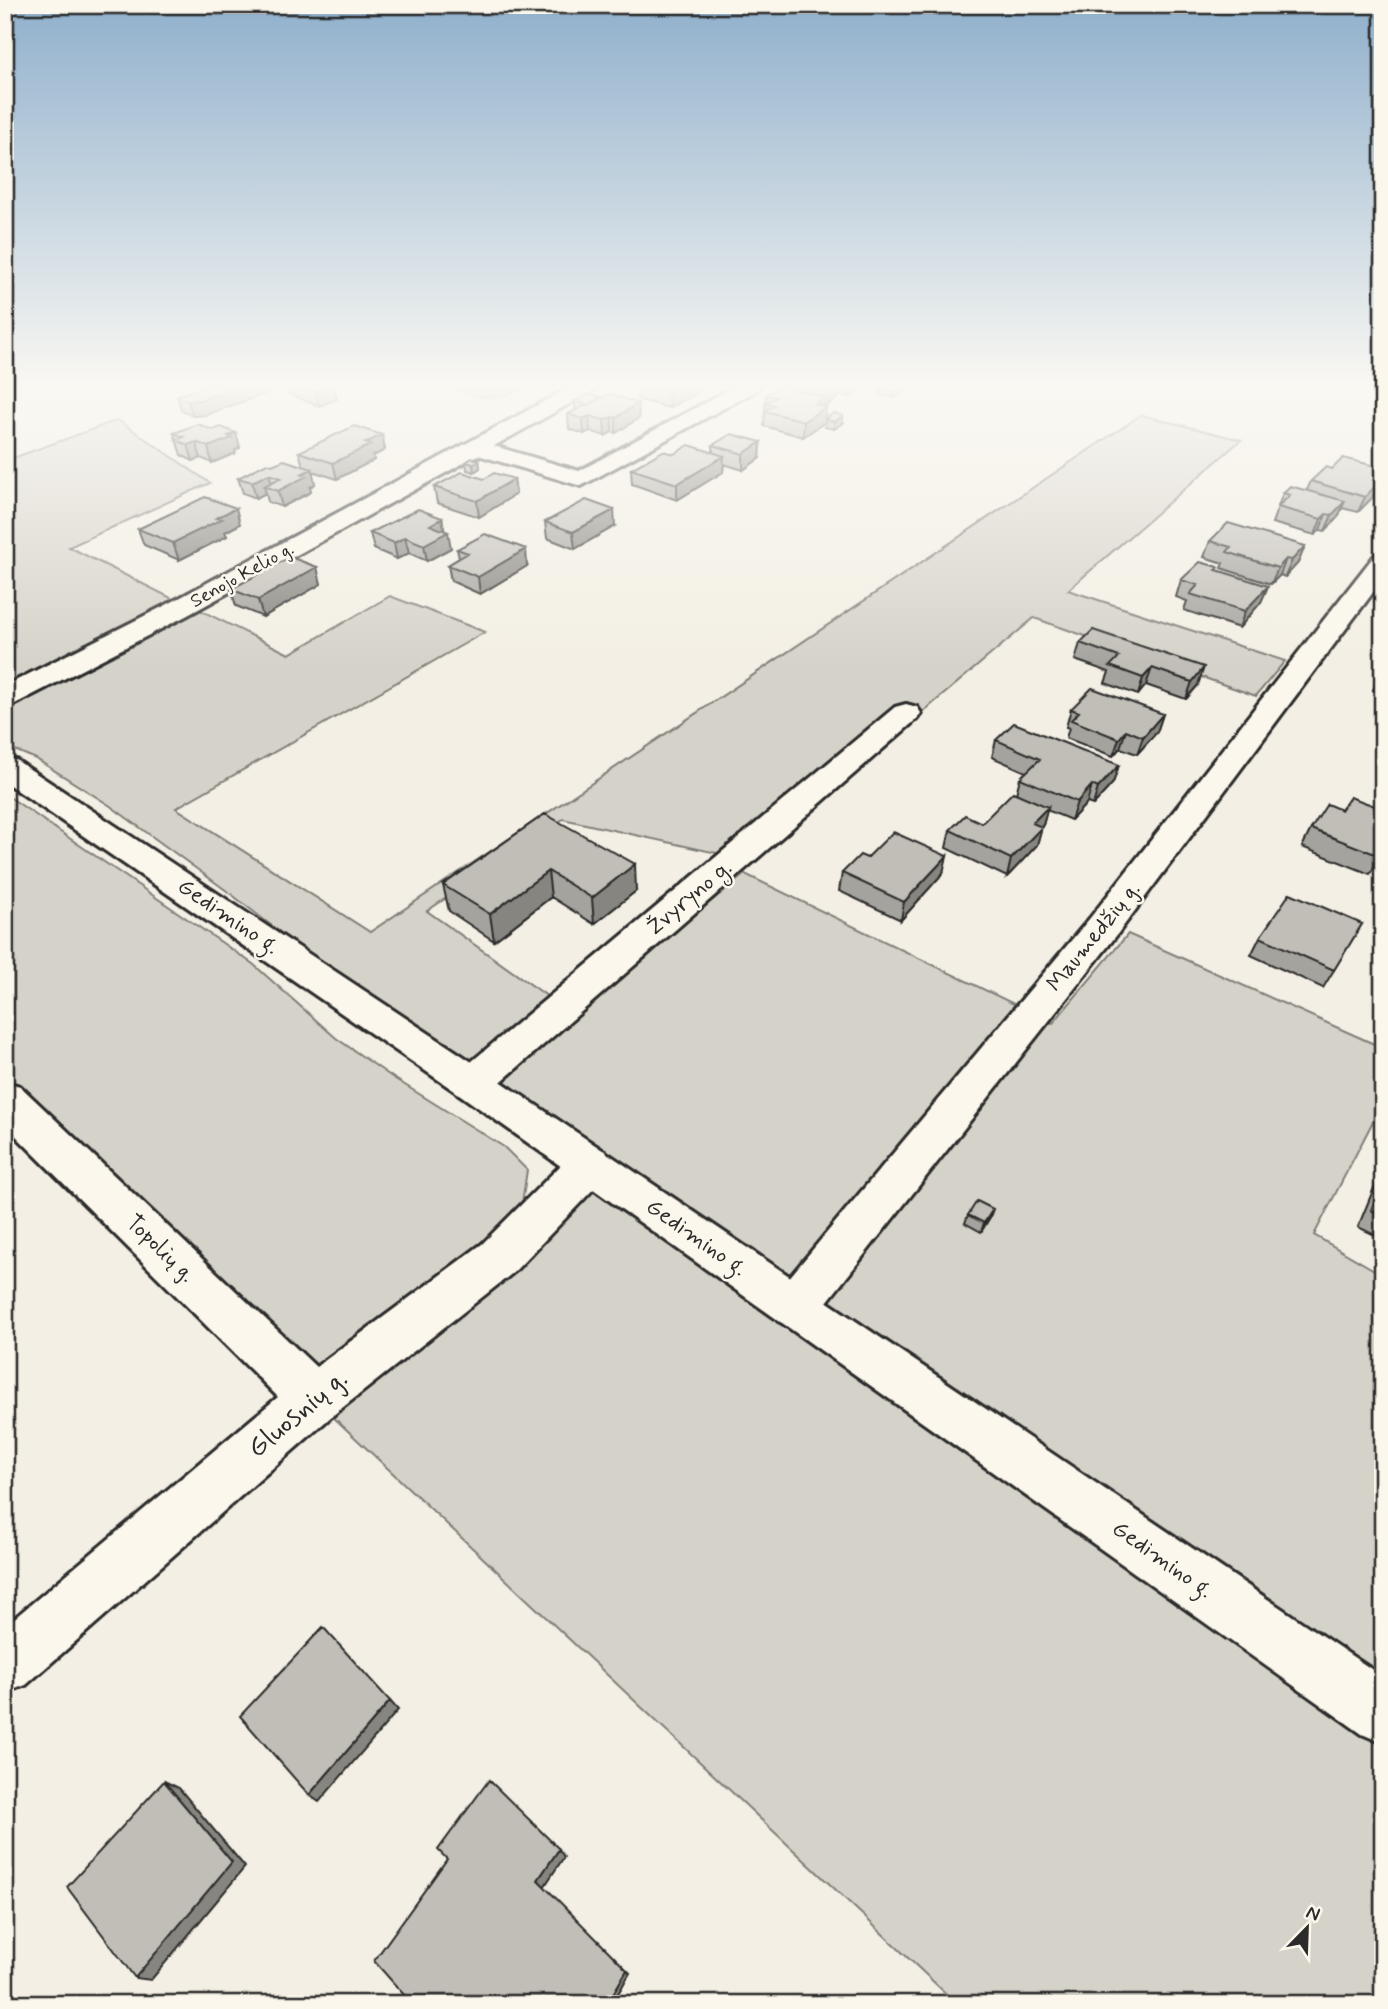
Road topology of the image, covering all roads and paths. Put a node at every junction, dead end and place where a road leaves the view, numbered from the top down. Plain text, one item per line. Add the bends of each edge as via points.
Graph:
1 (417, 480) edge
2 (1383, 561) edge
3 (5, 698) edge
4 (906, 713) dead end
5 (5, 767) edge
6 (473, 1083) junction
7 (5, 1098) edge
8 (590, 1164) junction
9 (795, 1307) junction
10 (314, 1399) junction
11 (5, 1664) edge
12 (1383, 1713) edge

1 - 3 street, Senojo Kelio g.
2 - 9 street, Maumedžių g. via 1103,927
4 - 6 street, Žvyryno g.
5 - 6 street, Gedimino g.
6 - 8 street, Gedimino g.
7 - 10 street, Topolių g.
8 - 9 street, Gedimino g.
8 - 10 street, Gluosnių g. via 498,1258
9 - 12 street, Gedimino g.
10 - 11 street, Gluosnių g.

